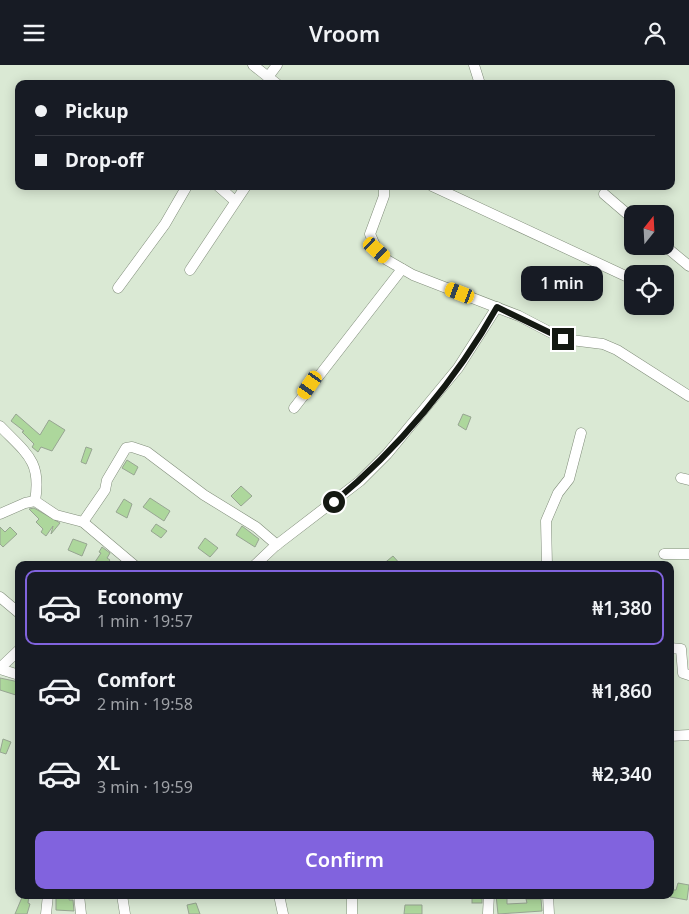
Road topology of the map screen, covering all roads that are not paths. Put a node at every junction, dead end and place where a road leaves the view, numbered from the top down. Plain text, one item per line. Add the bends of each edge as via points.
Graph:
1 (253, 65) edge
2 (277, 65) edge
3 (474, 65) edge
4 (268, 77) junction
5 (272, 80) edge
6 (479, 80) edge
7 (185, 190) edge
8 (223, 190) edge
9 (243, 190) edge
10 (384, 190) edge
11 (441, 190) edge
12 (604, 194) dead end
13 (235, 201) junction
14 (624, 211) edge
15 (674, 254) edge
16 (689, 266) edge
17 (402, 269) junction
18 (190, 270) dead end
19 (624, 275) edge
20 (118, 288) dead end
21 (497, 307) junction
22 (689, 395) edge
23 (294, 408) dead end
24 (0, 425) edge
25 (582, 433) dead end
26 (35, 501) junction
27 (0, 514) edge
28 (82, 522) junction
29 (277, 545) junction
30 (664, 554) dead end
31 (689, 554) edge
32 (129, 561) edge
33 (259, 561) edge
34 (548, 561) edge
35 (0, 597) edge
36 (15, 610) edge
37 (674, 648) edge
38 (15, 654) edge
39 (0, 669) edge
40 (15, 674) edge
41 (689, 675) edge
42 (689, 735) edge
43 (674, 736) edge
44 (48, 899) edge
45 (79, 899) edge
46 (123, 899) edge
47 (280, 899) edge
48 (352, 899) edge
49 (488, 899) edge
50 (548, 899) edge
51 (488, 913) edge
52 (46, 914) edge
53 (81, 914) edge
54 (125, 914) edge
55 (283, 914) edge
56 (352, 914) edge
57 (549, 914) edge

1 - 4 street
2 - 4 street
3 - 6 street
4 - 5 street
7 - 20 street via 165,224
8 - 13 street
9 - 13 street
10 - 17 street via 371,226 372,242 387,260
11 - 19 street
12 - 14 street
13 - 18 street
15 - 16 street
17 - 21 street
17 - 23 street
21 - 22 street via 563,339 603,344 617,350
21 - 29 street via 458,368 387,454 354,486
24 - 26 street via 34,465 38,480
25 - 34 street via 569,479 558,493 546,521
26 - 27 street
26 - 28 street via 56,515
28 - 29 street via 105,490 107,480 126,448 132,447 147,452
28 - 32 street
29 - 33 street
30 - 31 street
35 - 36 street
37 - 41 street via 681,649 683,673
38 - 39 street
39 - 40 street
42 - 43 street
44 - 52 street
45 - 53 street
46 - 54 street
47 - 55 street
48 - 56 street
49 - 51 street
50 - 57 street

